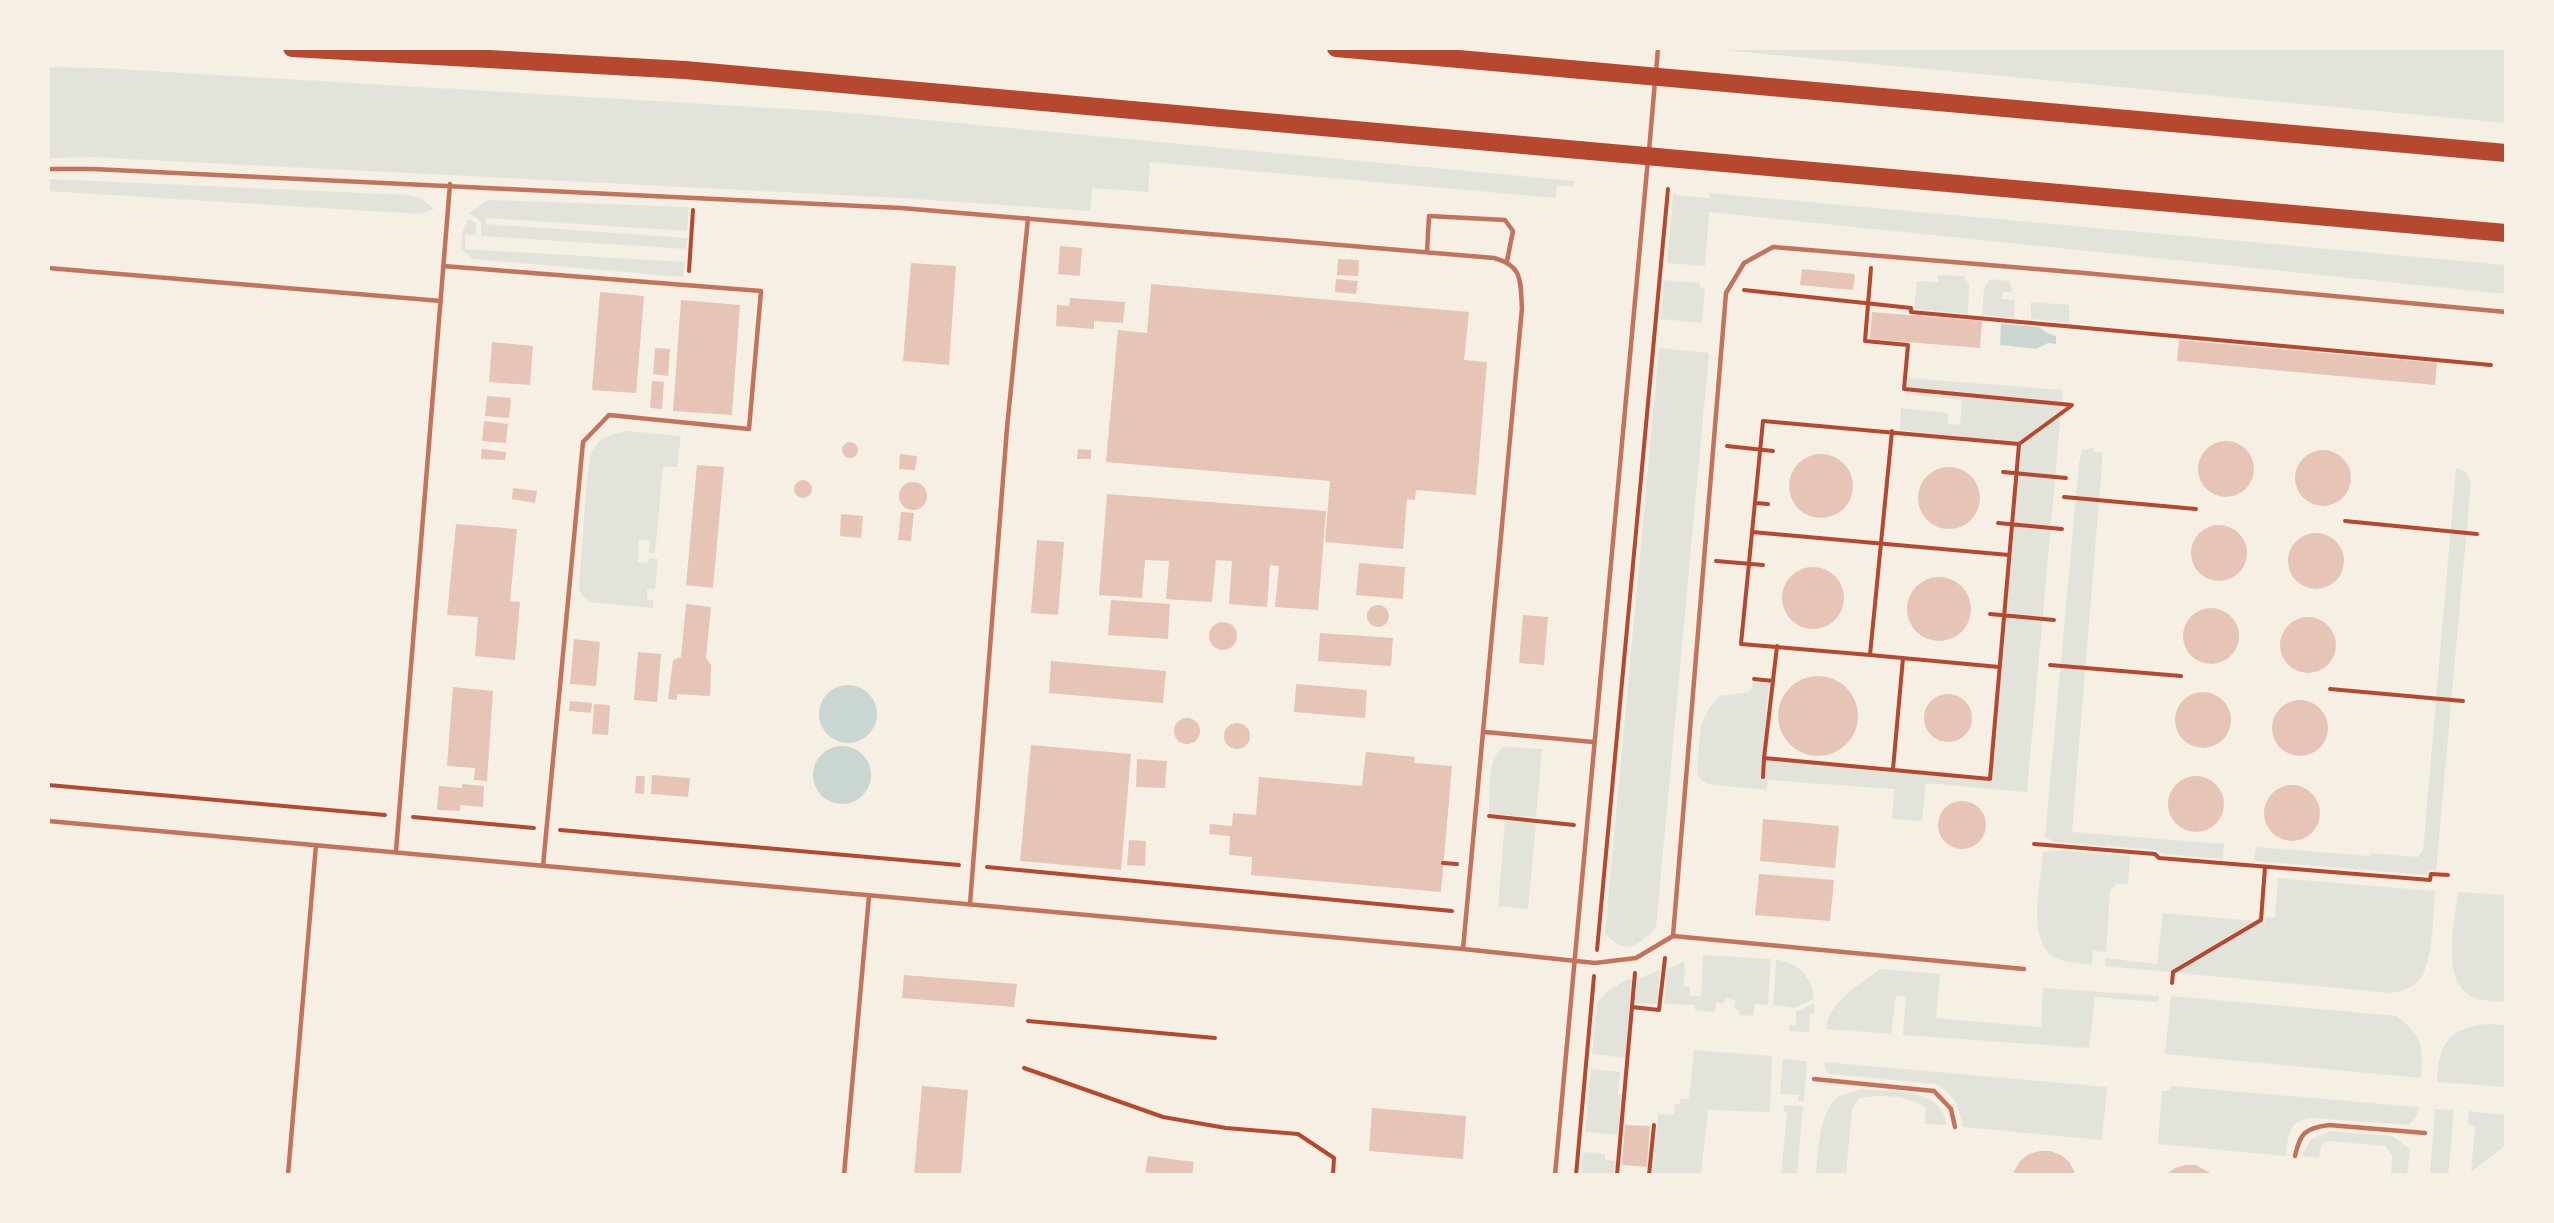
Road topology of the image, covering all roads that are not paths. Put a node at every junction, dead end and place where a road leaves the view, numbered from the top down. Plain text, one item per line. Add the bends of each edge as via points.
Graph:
1 (292, 48) edge
2 (1336, 48) edge
3 (1658, 48) edge
4 (2506, 153) edge
5 (48, 169) edge
6 (450, 184) junction
7 (1028, 218) junction
8 (2506, 233) edge
9 (1427, 252) junction
10 (1507, 261) junction
11 (443, 266) junction
12 (48, 268) edge
13 (441, 301) junction
14 (2506, 312) edge
15 (1485, 732) junction
16 (1593, 742) junction
17 (48, 821) edge
18 (316, 845) junction
19 (396, 852) junction
20 (543, 866) junction
21 (869, 896) junction
22 (970, 904) junction
23 (1673, 936) junction
24 (1463, 949) junction
25 (1574, 962) junction
26 (2024, 969) dead end
27 (1814, 1079) dead end
28 (1955, 1126) dead end
29 (2425, 1133) dead end
30 (2295, 1156) dead end
31 (288, 1175) edge
32 (844, 1175) edge
33 (1555, 1175) edge

1 - 8 highway via 685,70
2 - 4 highway
3 - 16 lane
5 - 6 lane
6 - 7 lane
6 - 11 lane
7 - 9 lane
7 - 22 lane via 1007,428
9 - 10 lane
9 - 10 lane via 1429,216 1505,220 1513,231
10 - 15 lane via 1520,274 1522,308
11 - 13 lane
11 - 20 lane via 761,291 749,429 609,414 583,442
12 - 13 lane
13 - 19 lane
14 - 23 lane via 1773,247 1744,263 1726,293
15 - 16 lane
15 - 24 lane
16 - 25 lane
17 - 18 lane
18 - 19 lane
18 - 31 lane
19 - 20 lane
20 - 21 lane
21 - 22 lane
21 - 32 lane
22 - 24 lane
23 - 25 lane via 1636,958
23 - 26 lane
24 - 25 lane
25 - 33 lane
27 - 28 lane via 1934,1091 1951,1109
29 - 30 lane via 2314,1127 2304,1133

